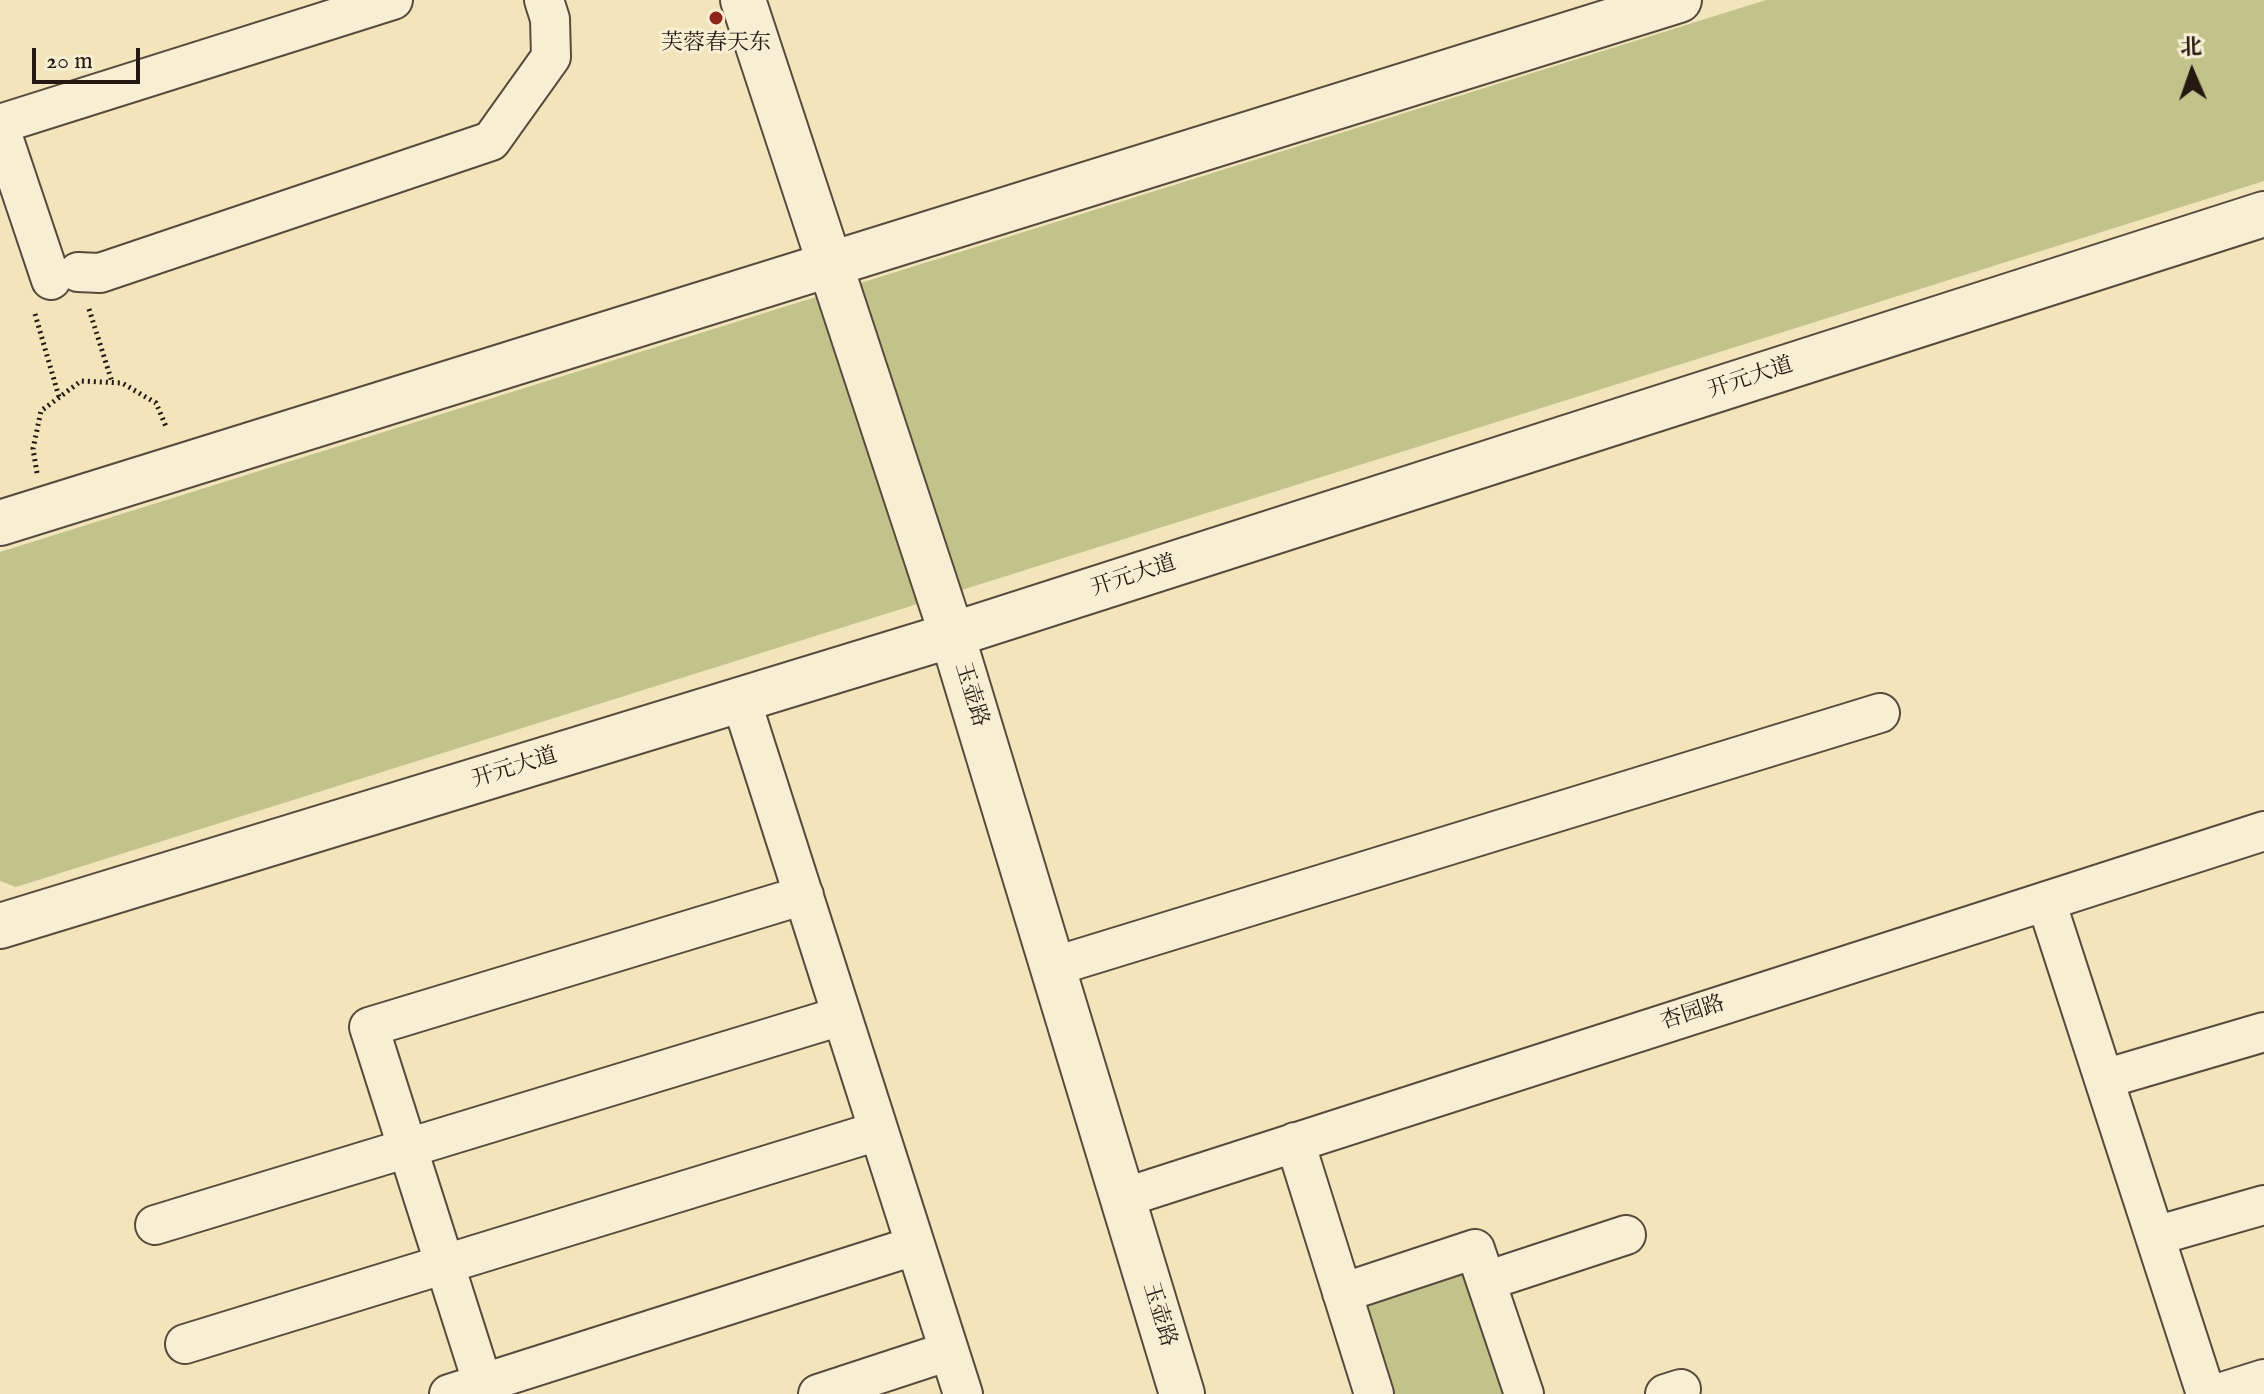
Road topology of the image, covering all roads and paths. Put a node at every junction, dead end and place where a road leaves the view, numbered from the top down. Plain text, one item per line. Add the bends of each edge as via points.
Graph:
1 (393, 0) edge
2 (544, 0) edge
3 (743, 0) edge
4 (1679, 0) edge
5 (0, 126) edge
6 (2264, 214) edge
7 (829, 266) junction
8 (64, 276) junction
9 (112, 382) junction
10 (59, 397) junction
11 (182, 467) junction
12 (43, 509) junction
13 (0, 523) edge
14 (952, 635) junction
15 (741, 700) junction
16 (1880, 713) dead end
17 (2264, 831) edge
18 (804, 895) junction
19 (2046, 901) junction
20 (0, 926) edge
21 (1052, 967) junction
22 (841, 1016) junction
23 (2264, 1032) edge
24 (2104, 1079) junction
25 (878, 1131) junction
26 (1295, 1142) junction
27 (407, 1148) junction
28 (1123, 1198) junction
29 (2264, 1205) edge
30 (155, 1225) dead end
31 (1626, 1235) dead end
32 (2155, 1236) junction
33 (914, 1246) junction
34 (444, 1265) junction
35 (1486, 1281) junction
36 (1342, 1293) junction
37 (185, 1344) dead end
38 (949, 1351) junction
39 (2264, 1379) edge
40 (472, 1391) edge
41 (818, 1394) edge
42 (963, 1394) edge
43 (1182, 1394) edge
44 (1374, 1394) edge
45 (1524, 1394) edge
46 (2206, 1394) edge
47 (2216, 1394) edge

1 - 5 street
2 - 8 street via 551,57 491,141 100,273
3 - 7 street, 玉壶路
4 - 7 street
5 - 8 street
6 - 14 street, 开元大道
7 - 11 street
7 - 14 street, 玉壶路
8 - 9 path
8 - 10 path via 28,288
9 - 10 path via 81,381
9 - 11 path via 156,403
10 - 12 path via 41,411 33,449
11 - 12 street
12 - 13 street
14 - 15 street, 开元大道
14 - 21 street, 玉壶路
15 - 18 street
15 - 20 street, 开元大道
16 - 21 street
17 - 19 street, 杏园路
18 - 22 street
18 - 27 street via 369,1027
19 - 24 street
19 - 26 street, 杏园路
21 - 28 street, 玉壶路
22 - 25 street
22 - 27 street
23 - 24 street
24 - 32 street
25 - 33 street
25 - 34 street
26 - 28 street, 杏园路
26 - 36 street
27 - 30 street
27 - 34 street
28 - 43 street, 玉壶路
29 - 32 street
31 - 35 street
32 - 46 street
33 - 38 street
33 - 40 street
34 - 37 street
34 - 40 street
35 - 36 street via 1475,1249
35 - 45 street
36 - 44 street
38 - 41 street
38 - 42 street
39 - 47 street

